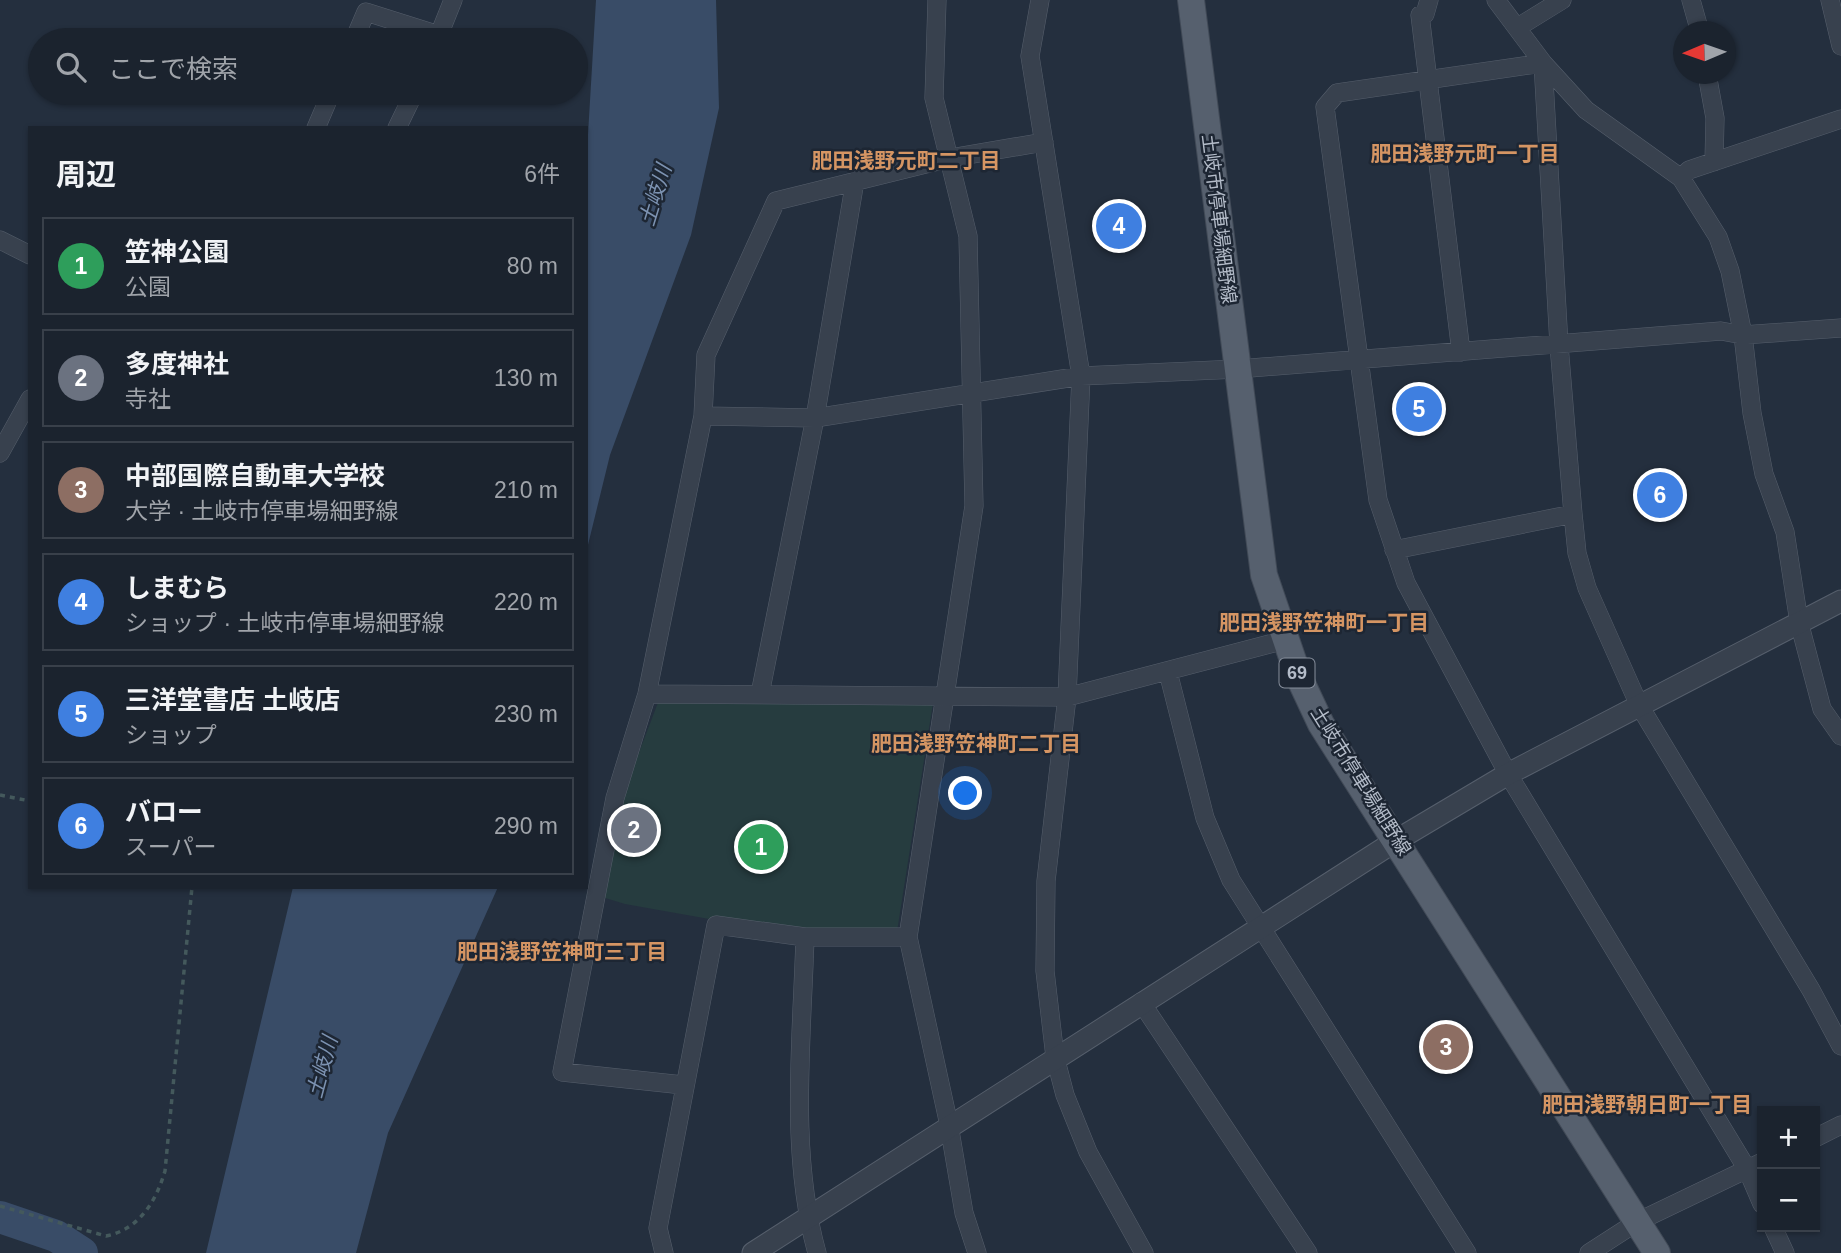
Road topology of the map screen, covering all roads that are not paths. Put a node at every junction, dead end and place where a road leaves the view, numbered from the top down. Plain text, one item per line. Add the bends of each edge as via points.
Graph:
1 (453, 0) edge
2 (937, 0) edge
3 (1040, 0) edge
4 (1191, 0) edge
5 (1429, 0) edge
6 (1496, 0) edge
7 (1562, 0) edge
8 (1691, 0) edge
9 (1830, 0) edge
10 (1697, 21) edge
11 (1518, 27) junction
12 (359, 28) edge
13 (410, 28) edge
14 (442, 28) edge
15 (1841, 46) edge
16 (1543, 63) junction
17 (1430, 81) junction
18 (1709, 84) edge
19 (326, 105) edge
20 (408, 105) edge
21 (1841, 119) edge
22 (317, 126) edge
23 (398, 126) edge
24 (1044, 142) junction
25 (950, 158) junction
26 (1714, 162) junction
27 (1681, 178) junction
28 (855, 181) junction
29 (0, 240) edge
30 (28, 254) edge
31 (1841, 328) edge
32 (1743, 335) junction
33 (1559, 345) junction
34 (1461, 352) junction
35 (1358, 360) junction
36 (1238, 369) junction
37 (1082, 376) junction
38 (972, 394) junction
39 (28, 403) edge
40 (703, 416) junction
41 (814, 418) junction
42 (0, 453) edge
43 (1573, 514) junction
44 (1394, 550) junction
45 (1841, 601) edge
46 (1799, 622) junction
47 (1285, 640) junction
48 (1168, 671) junction
49 (647, 694) junction
50 (760, 694) junction
51 (946, 696) junction
52 (1067, 696) junction
53 (1639, 705) junction
54 (1841, 736) edge
55 (1508, 774) junction
56 (1397, 840) junction
57 (1260, 929) junction
58 (805, 937) junction
59 (908, 937) junction
60 (1141, 1002) junction
61 (1841, 1046) edge
62 (1055, 1057) junction
63 (683, 1085) junction
64 (950, 1125) junction
65 (1841, 1125) edge
66 (1820, 1136) edge
67 (1754, 1166) edge
68 (807, 1218) junction
69 (1637, 1222) junction
70 (1775, 1232) edge
71 (664, 1253) edge
72 (753, 1253) edge
73 (817, 1253) edge
74 (977, 1253) edge
75 (1144, 1253) edge
76 (1308, 1253) edge
77 (1467, 1253) edge
78 (1589, 1253) edge
79 (1657, 1253) edge
80 (1785, 1253) edge

1 - 14 street
2 - 25 street via 934,98
3 - 24 street via 1030,56
4 - 36 main road, 土岐市停車場細野線 / 69
5 - 17 street via 1425,14 1420,15
6 - 11 street
7 - 11 street
8 - 10 street
9 - 15 street
11 - 16 street
12 - 13 street via 366,12
16 - 17 street
16 - 27 street via 1586,110
16 - 33 street
17 - 34 street
17 - 35 street via 1337,93 1325,107
18 - 26 street via 1715,118
19 - 22 street
20 - 23 street
21 - 26 street
24 - 25 street
24 - 37 street
25 - 28 street
25 - 38 street via 968,236
26 - 27 street via 1689,170
27 - 32 street via 1718,237
28 - 40 street via 776,201 706,355
28 - 41 street
29 - 30 street
31 - 32 street
32 - 33 street via 1721,331
32 - 46 street via 1752,413 1764,474 1785,532
33 - 34 street
33 - 43 street
34 - 35 street
35 - 36 street
35 - 44 street via 1378,500
36 - 37 street
36 - 47 main road, 土岐市停車場細野線 / 69 via 1264,575
37 - 38 street
37 - 52 street
38 - 41 street
38 - 51 street via 974,506
39 - 42 street
40 - 41 street
40 - 49 street
41 - 50 street
43 - 44 street
43 - 53 street via 1587,588
44 - 55 street via 1406,583
45 - 46 street
46 - 53 street
46 - 54 street via 1822,709
47 - 48 street
47 - 56 main road, 土岐市停車場細野線 / 69 via 1321,723
48 - 52 street
48 - 57 street via 1216,849
49 - 50 street
49 - 63 street via 615,798 562,1072
50 - 51 street
51 - 52 street
51 - 59 street
52 - 62 street via 1046,881 1045,971
53 - 55 street
53 - 61 street
55 - 56 street
55 - 67 street
56 - 57 street
56 - 69 main road, 土岐市停車場細野線 / 69
57 - 60 street
57 - 77 street
58 - 59 street
58 - 63 street via 716,925
58 - 68 street via 799,1112
59 - 64 street
60 - 62 street
60 - 76 street
62 - 64 street
62 - 75 street via 1087,1152
63 - 71 street via 657,1228
64 - 68 street
64 - 74 street via 964,1213
65 - 66 street
67 - 69 street
68 - 72 street
68 - 73 street
69 - 78 street
69 - 79 main road, 土岐市停車場細野線 / 69
70 - 80 street

